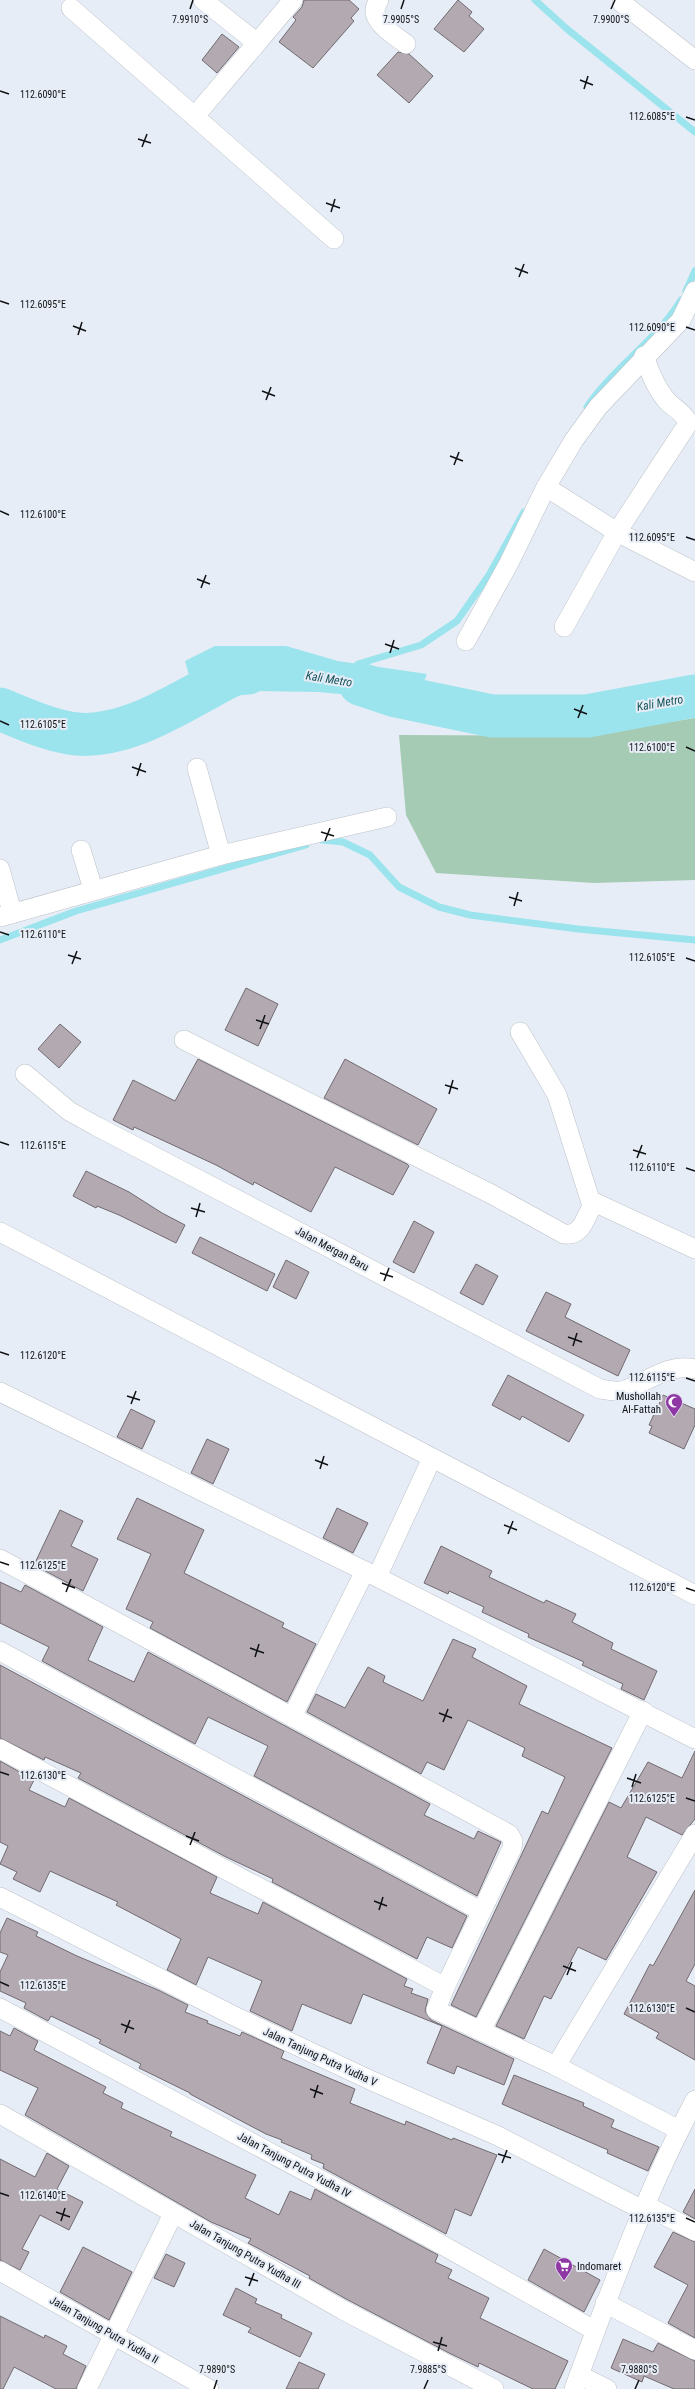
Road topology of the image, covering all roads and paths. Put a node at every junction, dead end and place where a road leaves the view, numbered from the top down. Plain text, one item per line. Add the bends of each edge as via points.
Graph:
1 (203, 0) edge
2 (293, 0) edge
3 (379, 0) edge
4 (622, 3) dead end
5 (71, 8) dead end
6 (257, 43) junction
7 (406, 44) dead end
8 (695, 60) edge
9 (195, 116) junction
10 (334, 239) dead end
11 (695, 291) edge
12 (644, 356) junction
13 (546, 487) junction
14 (617, 532) junction
15 (695, 572) edge
16 (564, 627) dead end
17 (466, 642) dead end
18 (197, 768) dead end
19 (387, 817) dead end
20 (82, 850) dead end
21 (221, 855) junction
22 (0, 869) edge
23 (93, 889) junction
24 (6, 915) edge
25 (520, 1032) dead end
26 (184, 1040) dead end
27 (25, 1074) dead end
28 (592, 1206) junction
29 (0, 1232) edge
30 (695, 1249) edge
31 (695, 1369) edge
32 (0, 1392) edge
33 (432, 1458) junction
34 (0, 1559) edge
35 (371, 1574) junction
36 (695, 1595) edge
37 (0, 1651) edge
38 (643, 1711) junction
39 (292, 1717) junction
40 (695, 1739) edge
41 (0, 1749) edge
42 (695, 1834) edge
43 (0, 1897) edge
44 (481, 1910) junction
45 (445, 1987) junction
46 (0, 2008) edge
47 (481, 2031) junction
48 (556, 2066) junction
49 (693, 2107) edge
50 (0, 2114) edge
51 (679, 2130) junction
52 (644, 2207) junction
53 (173, 2214) junction
54 (695, 2231) edge
55 (0, 2271) edge
56 (605, 2304) junction
57 (590, 2328) junction
58 (113, 2336) junction
59 (695, 2350) edge
60 (576, 2382) edge
61 (87, 2389) edge
62 (209, 2389) edge
63 (494, 2389) edge
64 (607, 2389) edge

1 - 6 street
2 - 6 street
3 - 7 street via 374,10 376,18
4 - 8 street
5 - 9 street
6 - 9 street
9 - 10 street
11 - 12 street via 681,320
12 - 13 street via 598,407
12 - 14 street via 661,393 688,422
13 - 14 street
13 - 17 street
14 - 15 street
14 - 16 street
18 - 21 street
19 - 21 street
20 - 23 street
21 - 23 street
22 - 24 street
23 - 24 street
25 - 28 street via 558,1095
26 - 28 street via 493,1195 564,1234 577,1232
27 - 31 street, Jalan Mergan Baru via 69,1111 96,1126 600,1389 624,1391 663,1371 676,1367
28 - 30 street via 596,1203 601,1204
29 - 33 street
32 - 35 street
33 - 35 street
33 - 36 street
34 - 39 street
35 - 38 street
35 - 39 street
37 - 44 street
38 - 40 street
38 - 47 street
39 - 44 street via 509,1834 513,1841 512,1848
41 - 45 street
42 - 48 street
43 - 52 street, Jalan Tanjung Putra Yudha V via 234,2016 498,2136
44 - 45 street
45 - 47 street via 436,2010
46 - 57 street, Jalan Tanjung Putra Yudha IV via 429,2237
47 - 48 street
48 - 51 street
49 - 51 street
50 - 53 street, Jalan Tanjung Putra Yudha III
51 - 52 street
52 - 54 street, Jalan Tanjung Putra Yudha V
52 - 56 street
53 - 58 street
53 - 63 street, Jalan Tanjung Putra Yudha III via 343,2310
55 - 58 street, Jalan Tanjung Putra Yudha II
56 - 57 street
56 - 59 street
57 - 60 street
58 - 61 street
58 - 62 street, Jalan Tanjung Putra Yudha II
60 - 64 street

